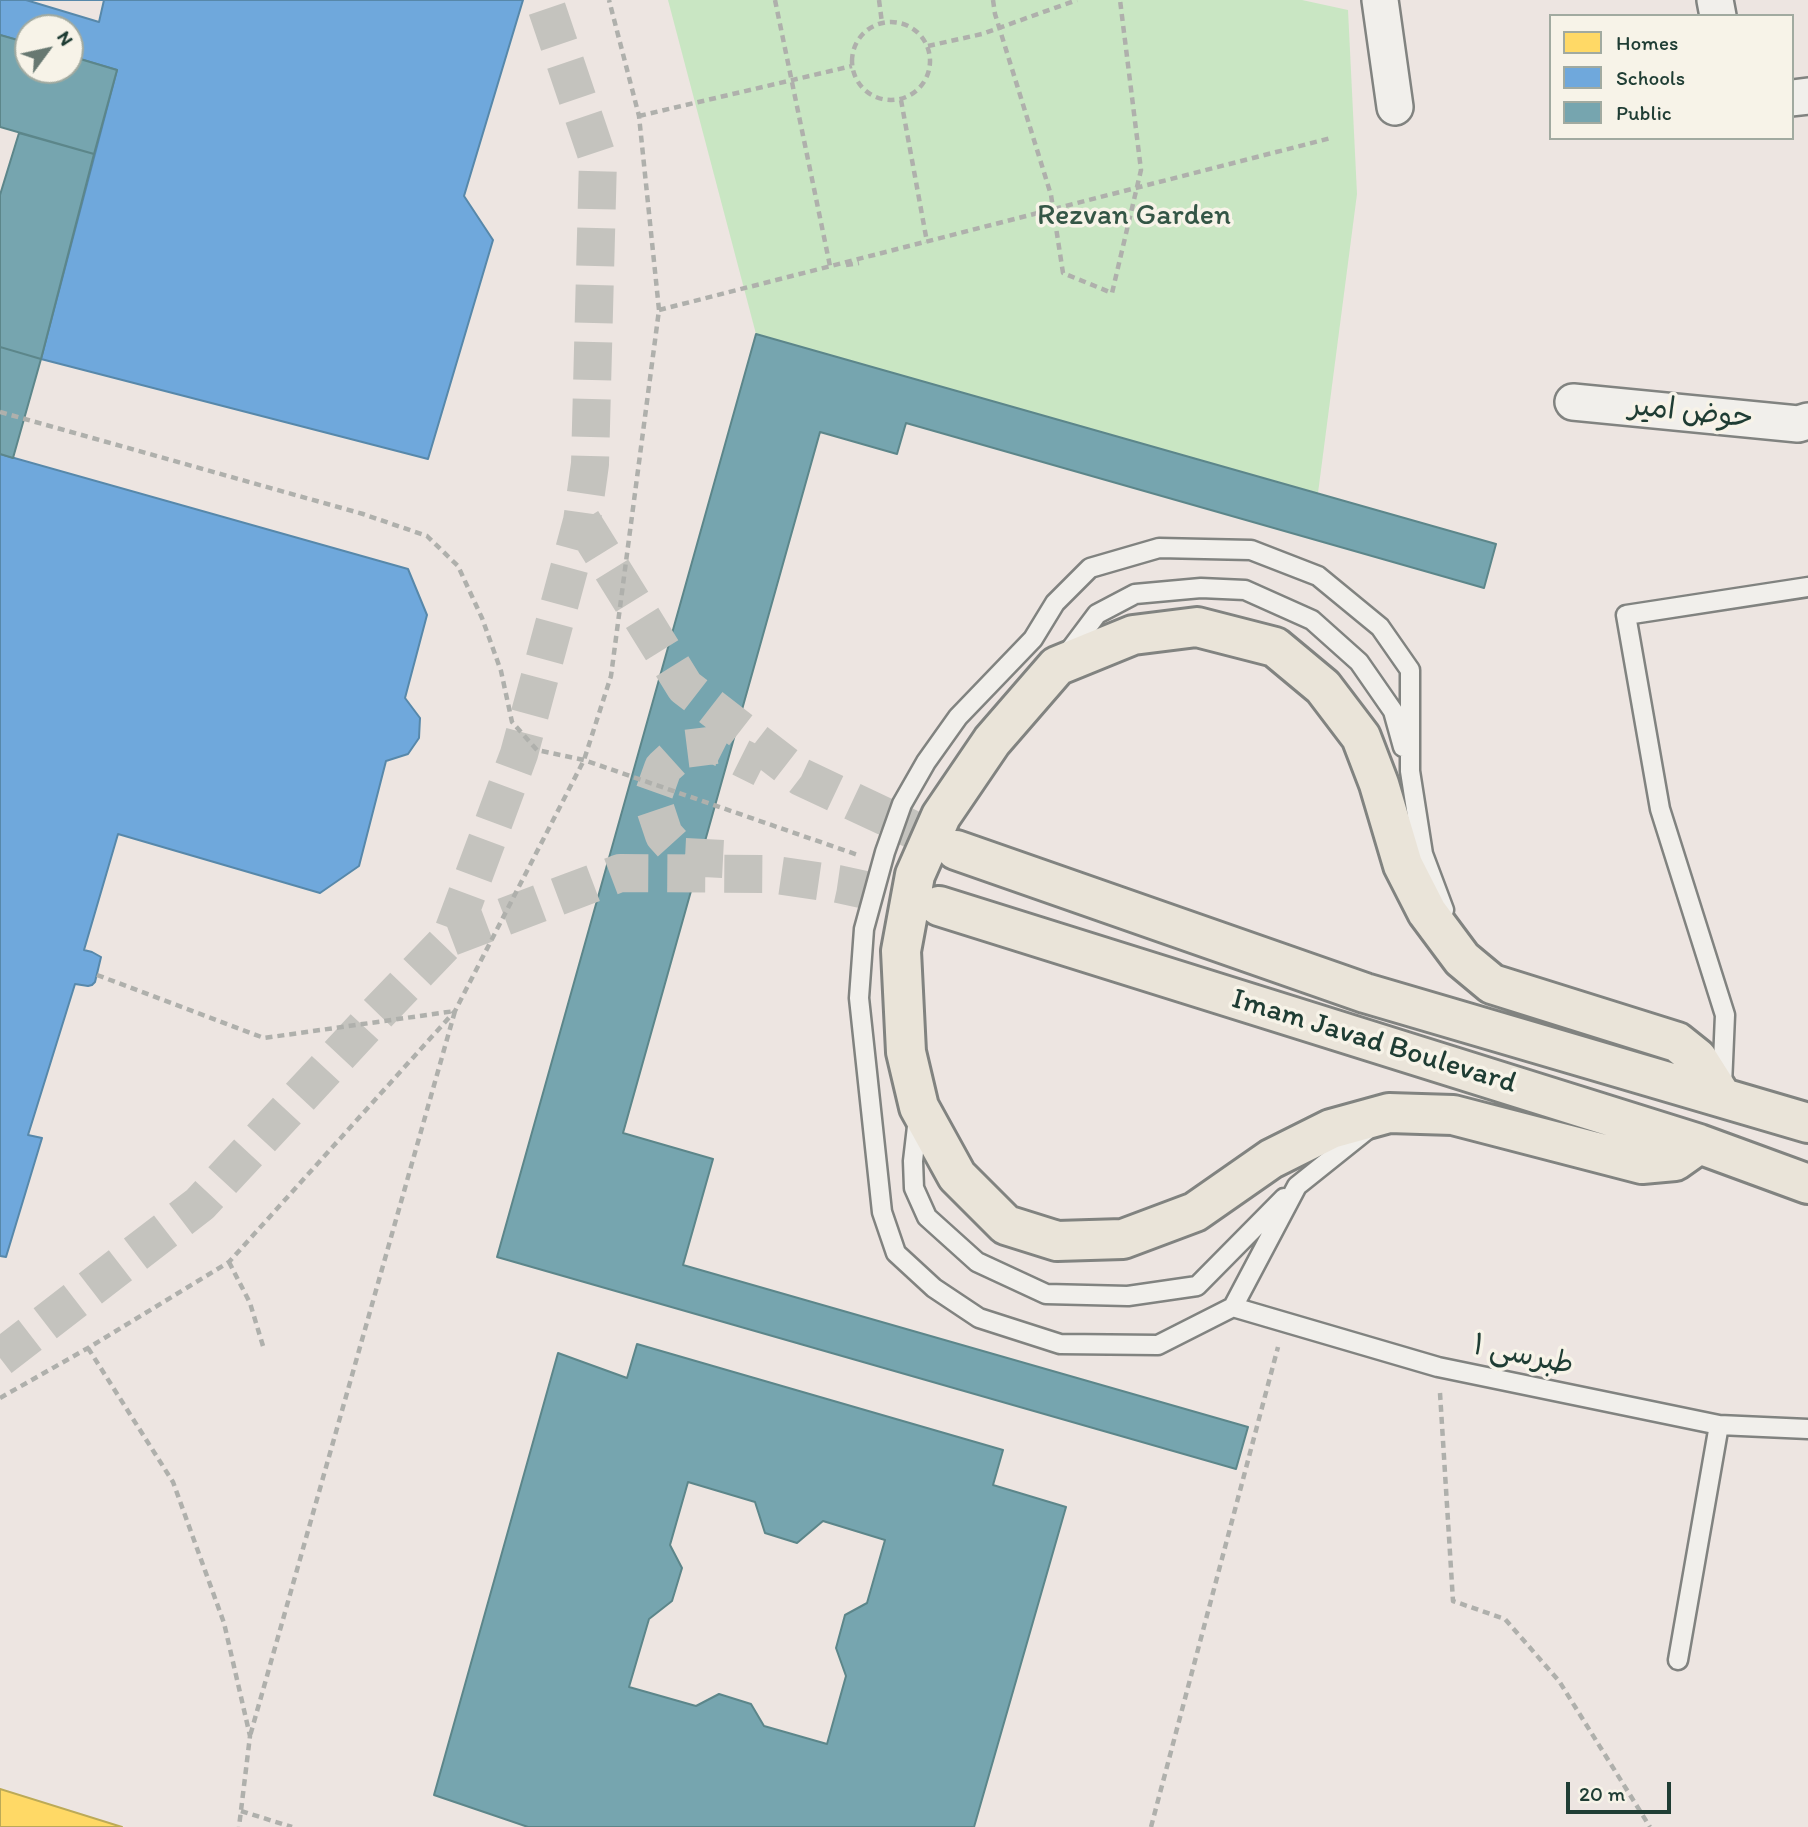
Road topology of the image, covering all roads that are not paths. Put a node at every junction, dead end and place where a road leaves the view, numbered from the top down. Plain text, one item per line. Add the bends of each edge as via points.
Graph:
1 (1380, 0) edge
2 (1395, 107) dead end
3 (1573, 402) dead end
4 (1808, 421) edge
5 (1808, 587) edge
6 (1057, 666) junction
7 (1410, 771) junction
8 (956, 850) tunnel mouth
9 (939, 906) tunnel mouth
10 (1462, 959) junction
11 (1721, 1096) junction
12 (919, 1107) junction
13 (1389, 1113) junction
14 (1808, 1123) edge
15 (1808, 1131) edge
16 (1699, 1144) junction
17 (1808, 1181) edge
18 (1297, 1185) junction
19 (1233, 1307) junction
20 (1719, 1425) junction
21 (1808, 1429) edge
22 (1678, 1660) dead end

1 - 2 street
3 - 4 street, حوض امیر via 1798,424
5 - 11 lane via 1626,615 1660,809 1725,1015
6 - 7 lane via 1097,614 1135,594 1201,588 1245,590 1312,620 1359,662 1393,711
6 - 10 main road via 1133,635 1197,627 1275,647 1323,687 1361,737 1403,865 1427,912
6 - 12 main road via 992,741 941,816 915,875 901,951 906,1052
7 - 10 lane via 1423,854
7 - 19 lane via 1410,670 1380,627 1318,576 1251,550 1159,548 1090,568 1055,603 1033,639 958,717 926,762 902,804 882,864 864,929 859,998 883,1212 895,1253 934,1288 979,1318 1060,1344 1158,1345
8 - 11 main road, Imam Javad Boulevard via 1365,993
9 - 16 main road, Imam Javad Boulevard
10 - 11 main road via 1492,984 1677,1042 1697,1058
11 - 14 main road, Imam Javad Boulevard
11 - 15 lane
12 - 13 main road via 957,1176 1006,1224 1057,1241 1123,1239 1195,1212 1271,1159 1331,1129
12 - 18 lane via 914,1188 927,1217 977,1262 1046,1294 1128,1296 1197,1286
13 - 16 main road via 1453,1115 1643,1164 1675,1161
13 - 18 lane
16 - 17 main road, Imam Javad Boulevard
18 - 19 lane
19 - 20 lane, طبرسی ۱ via 1438,1367
20 - 21 lane, طبرسی ۱
20 - 22 lane

